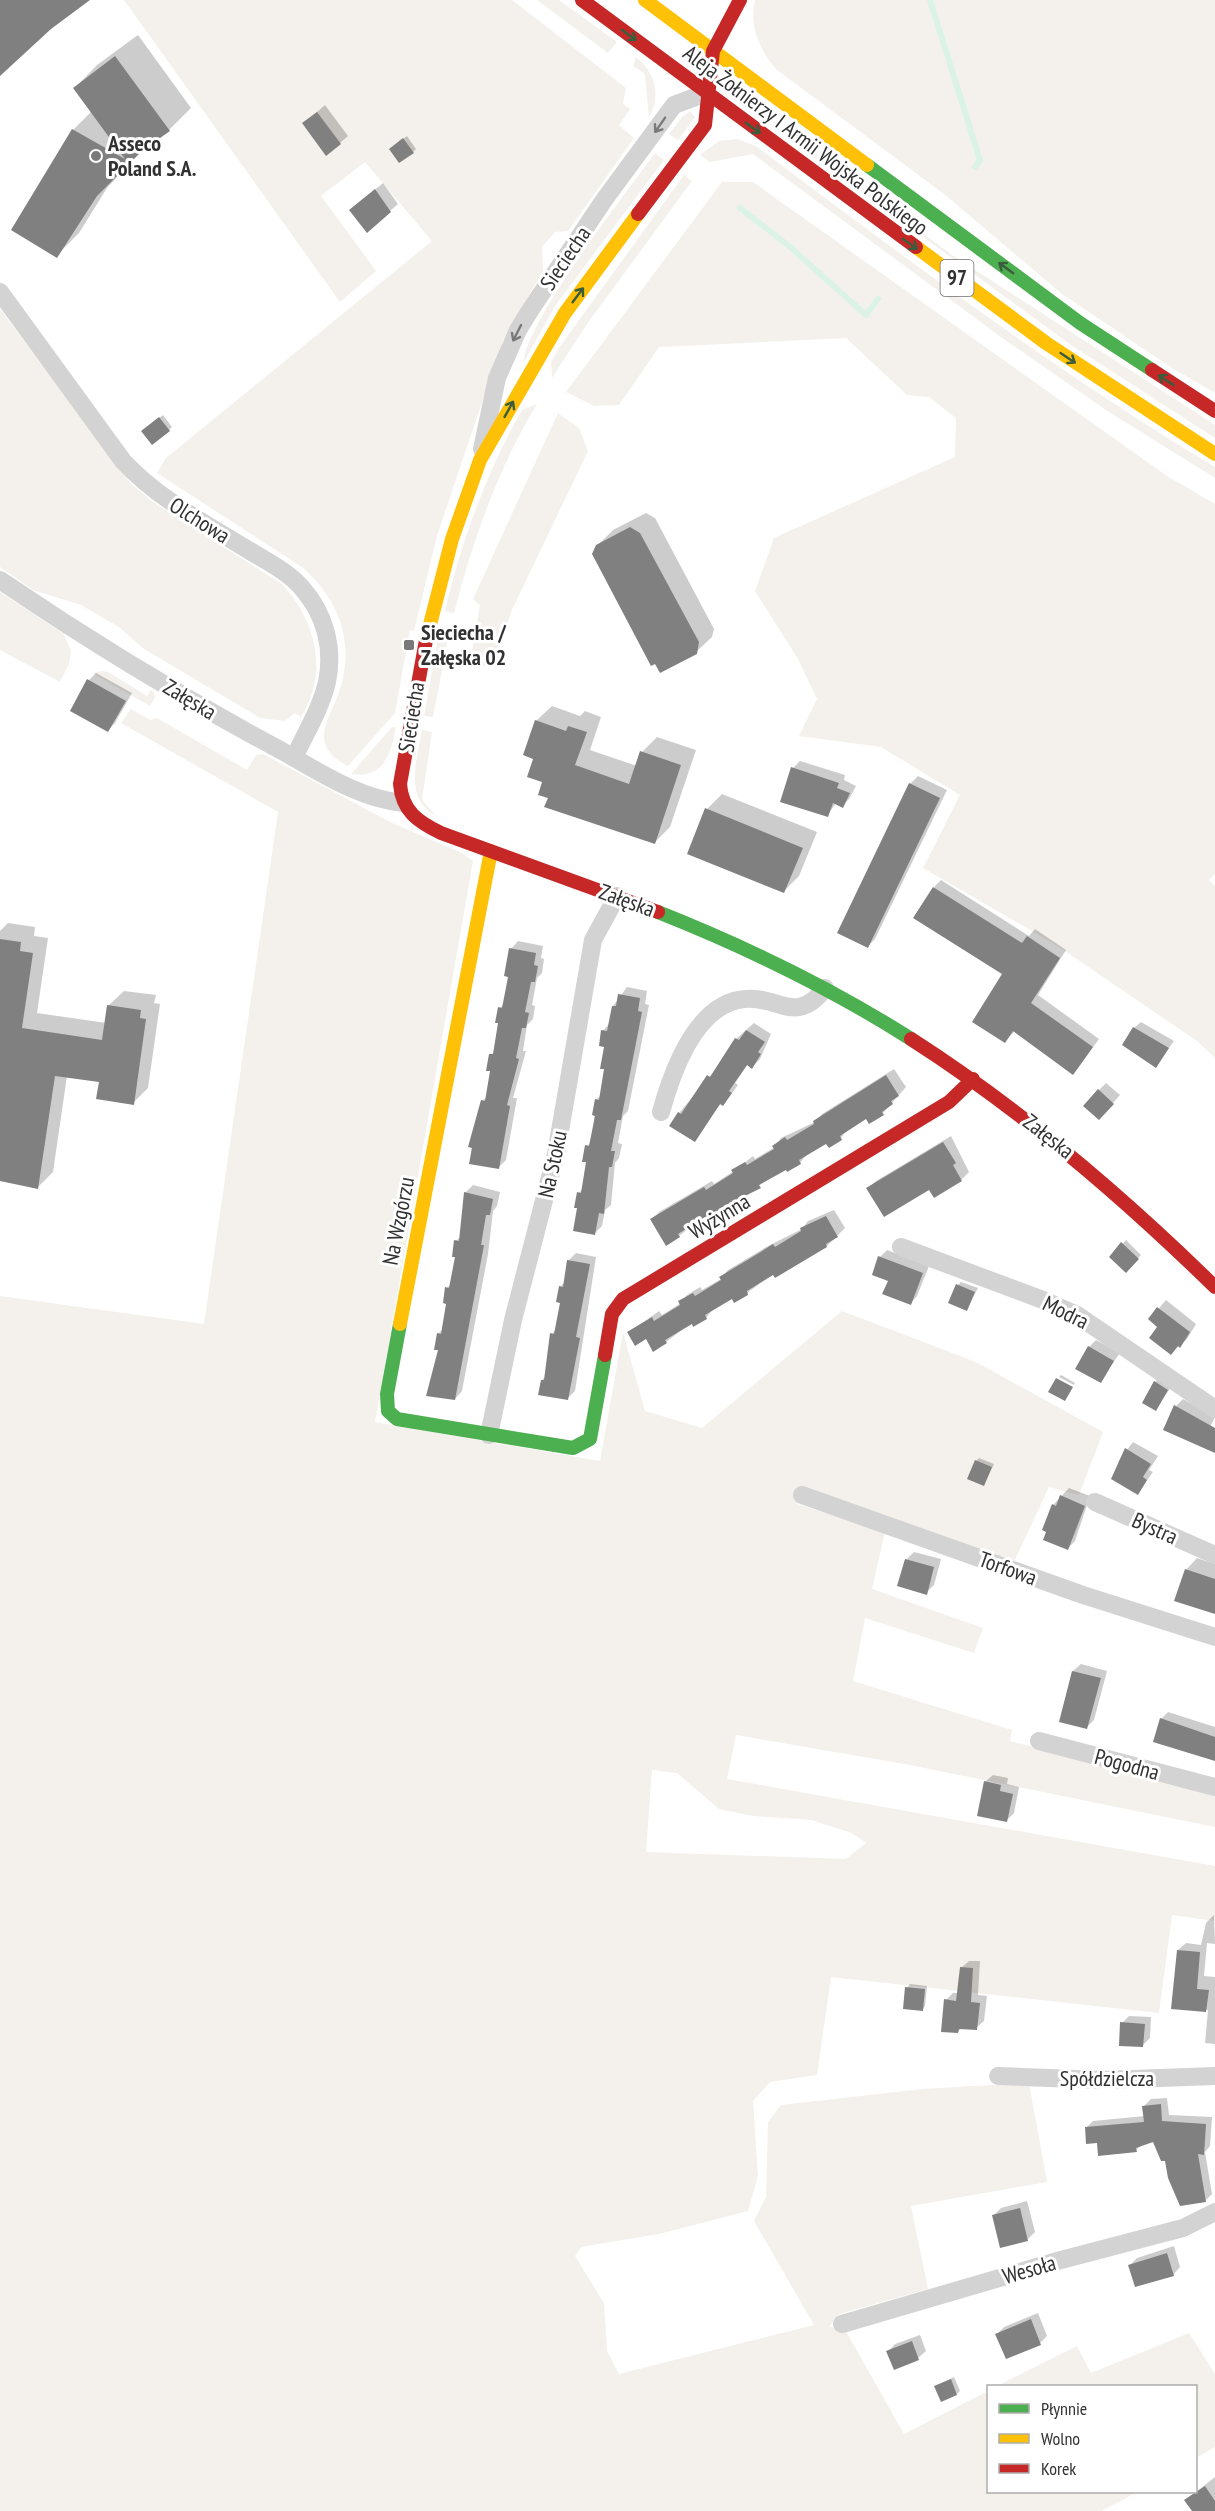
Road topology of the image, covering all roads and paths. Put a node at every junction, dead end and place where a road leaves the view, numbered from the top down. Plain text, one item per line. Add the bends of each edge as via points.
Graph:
1 (582, 0) edge
2 (645, 0) edge
3 (740, 0) edge
4 (713, 51) junction
5 (706, 93) junction
6 (0, 292) edge
7 (1215, 411) edge
8 (1215, 454) edge
9 (480, 460) junction
10 (0, 580) edge
11 (294, 758) junction
12 (403, 803) junction
13 (491, 851) junction
14 (617, 896) junction
15 (825, 988) junction
16 (973, 1079) junction
17 (661, 1112) dead end
18 (901, 1247) dead end
19 (1215, 1287) edge
20 (1215, 1409) edge
21 (489, 1435) junction
22 (573, 1448) joint
23 (802, 1495) dead end
24 (1095, 1502) dead end
25 (1215, 1555) edge
26 (1215, 1637) edge
27 (1039, 1741) dead end
28 (1215, 1787) edge
29 (998, 2076) dead end
30 (1215, 2076) edge
31 (1215, 2212) edge
32 (842, 2324) dead end

1 -> 5 street, Aleja Żołnierzy I Armii Wojska Polskiego / 97
2 - 4 street, Aleja Żołnierzy I Armii Wojska Polskiego / 97
3 - 4 street, Sieciecha
4 - 5 street, Sieciecha
7 -> 4 street, Aleja Żołnierzy I Armii Wojska Polskiego / 97 via 1080,322
5 -> 8 street, Aleja Żołnierzy I Armii Wojska Polskiego / 97 via 1046,343
9 -> 5 street, Sieciecha via 565,313 705,125
5 -> 9 street, Sieciecha via 674,105 604,200 518,330 497,378
6 - 11 street, Olchowa via 137,477 290,576 315,604 328,642 328,675
9 - 12 street, Sieciecha via 430,616 400,784
10 - 11 street, Załęska via 218,717
11 - 12 street, Załęska via 368,796
12 - 13 street, Załęska via 417,821
13 - 14 street, Załęska
13 - 21 street, Na Wzgórzu via 387,1394 388,1411 397,1419
14 - 15 street, Załęska via 717,936
14 - 21 street, Na Stoku via 593,940 555,1154
15 - 16 street, Załęska
15 - 17 street via 802,1008 752,998 719,1008 695,1033 677,1061
16 - 19 street, Załęska via 1099,1176
16 - 22 street, Wyżynna via 949,1102 623,1299 612,1314 590,1439
18 - 20 street, Modra via 1077,1315
21 - 22 street, Na Wzgórzu
23 - 26 street, Torfowa via 1083,1595
24 - 25 street, Bystra
27 - 28 street, Pogodna
29 - 30 street, Spółdzielcza via 1103,2080
31 - 32 street, Wesoła via 1183,2228

